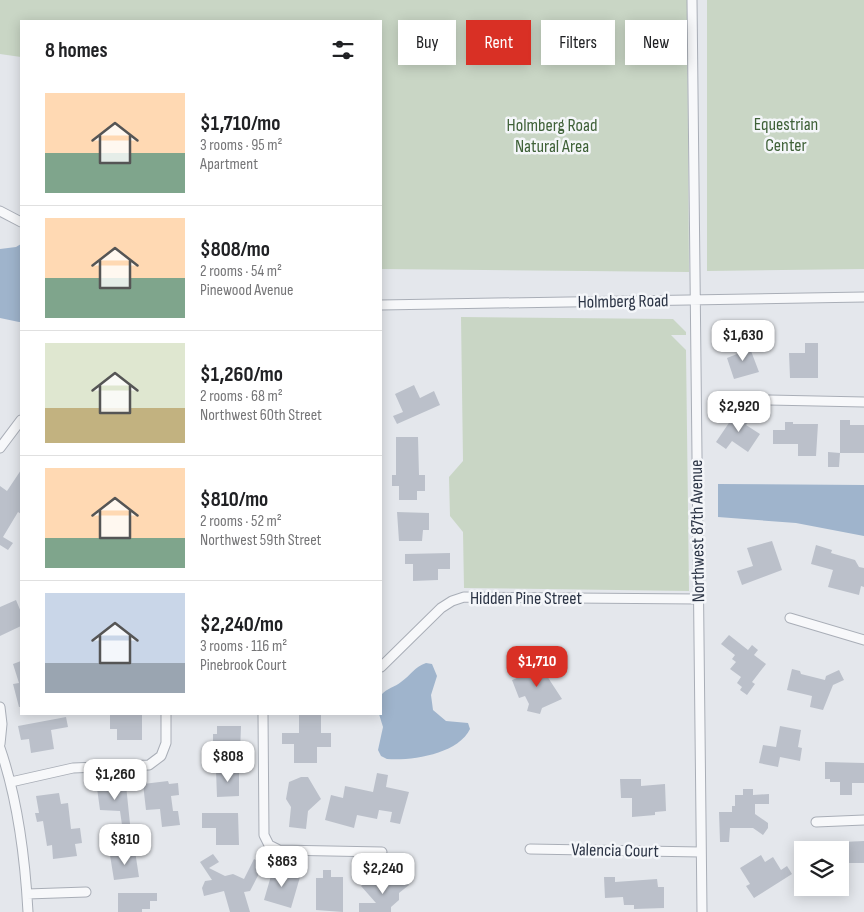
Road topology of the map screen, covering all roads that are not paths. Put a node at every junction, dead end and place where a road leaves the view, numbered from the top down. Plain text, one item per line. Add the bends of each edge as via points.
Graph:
1 (692, 0) edge
2 (0, 211) edge
3 (20, 221) edge
4 (864, 296) edge
5 (694, 300) junction
6 (382, 305) edge
7 (769, 400) dead end
8 (864, 402) edge
9 (20, 421) edge
10 (1, 446) edge
11 (698, 599) junction
12 (790, 618) dead end
13 (864, 640) edge
14 (382, 666) edge
15 (0, 707) edge
16 (166, 715) edge
17 (263, 715) edge
18 (0, 746) edge
19 (11, 782) junction
20 (864, 820) edge
21 (816, 822) dead end
22 (530, 849) dead end
23 (382, 852) dead end
24 (700, 852) junction
25 (86, 892) dead end
26 (27, 894) junction
27 (28, 912) edge
28 (702, 912) edge

1 - 5 street, Northwest 87th Avenue
2 - 3 street
4 - 5 street, Holmberg Road
5 - 6 street, Holmberg Road
5 - 11 street, Northwest 87th Avenue
7 - 8 street
9 - 10 street
11 - 14 street, Hidden Pine Street via 464,597 441,608
11 - 24 street, Northwest 87th Avenue
12 - 13 street
15 - 18 street
16 - 19 street via 166,743 161,756 149,765 73,768
17 - 23 street via 264,835 269,844 279,850
18 - 19 street
19 - 26 street
20 - 21 street
22 - 24 street, Valencia Court
24 - 28 street, Northwest 87th Avenue
25 - 26 street
26 - 27 street

